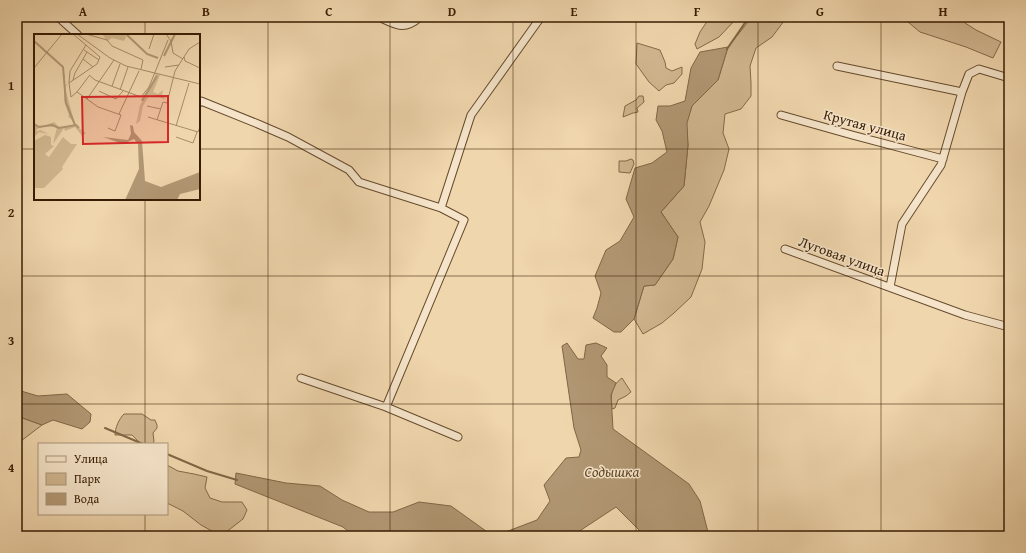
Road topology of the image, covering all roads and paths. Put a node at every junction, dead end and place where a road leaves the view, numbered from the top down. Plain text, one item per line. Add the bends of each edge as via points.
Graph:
1 (58, 17) edge
2 (379, 17) edge
3 (420, 17) edge
4 (542, 17) edge
5 (77, 34) edge
6 (837, 66) dead end
7 (1009, 78) edge
8 (962, 92) junction
9 (200, 102) edge
10 (781, 115) dead end
11 (943, 159) junction
12 (441, 208) junction
13 (785, 249) dead end
14 (890, 287) junction
15 (1009, 327) edge
16 (301, 378) dead end
17 (386, 407) junction
18 (458, 437) dead end

1 - 5 street
2 - 3 street via 399,26 414,23
4 - 12 street via 471,115
6 - 8 street
7 - 8 street, Луговая улица via 979,69 969,74
8 - 11 street, Луговая улица
9 - 12 street via 288,137 349,170 358,182
10 - 11 street, Крутая улица
11 - 14 street, Луговая улица via 902,224
12 - 17 street via 464,220
13 - 14 street, Луговая улица
14 - 15 street, Луговая улица
16 - 17 street
17 - 18 street

